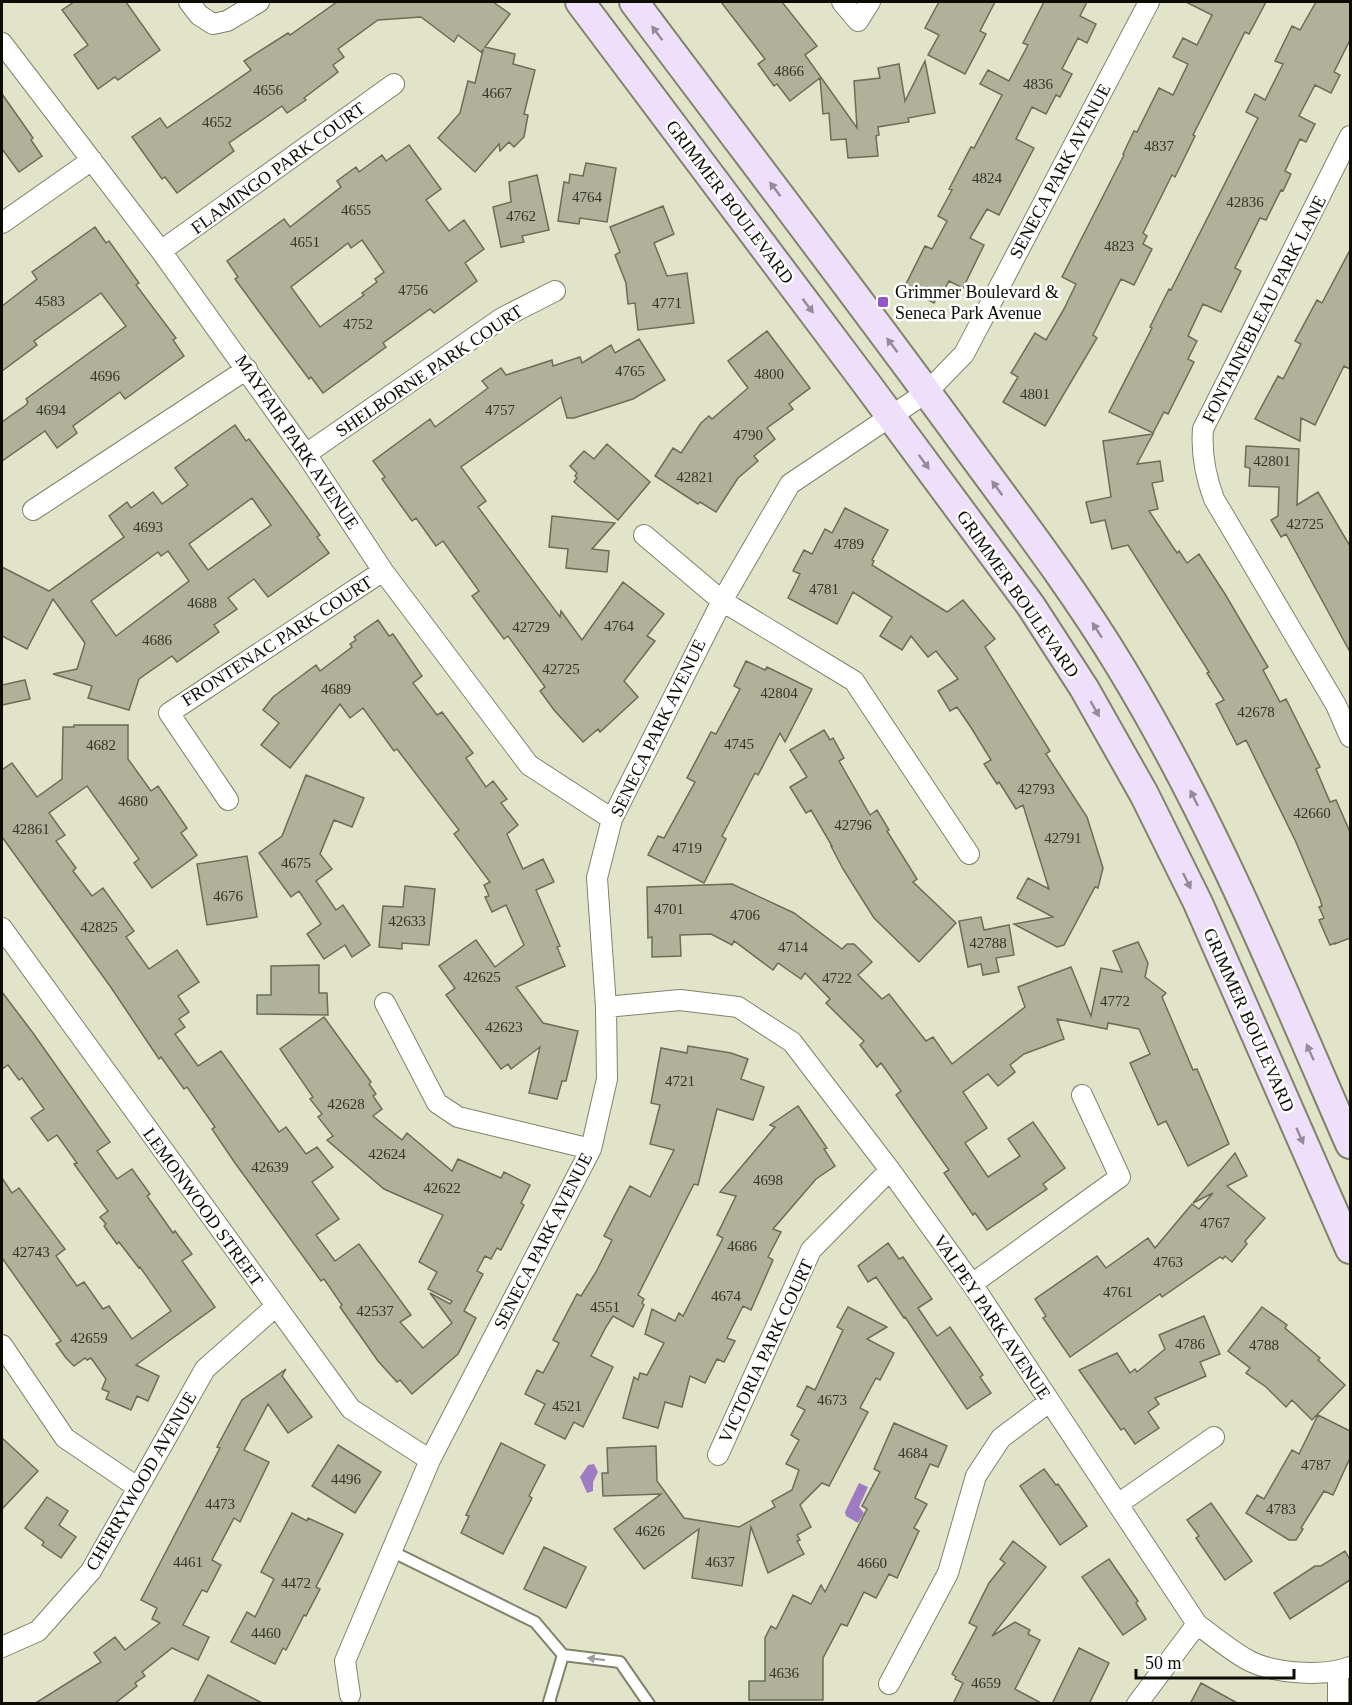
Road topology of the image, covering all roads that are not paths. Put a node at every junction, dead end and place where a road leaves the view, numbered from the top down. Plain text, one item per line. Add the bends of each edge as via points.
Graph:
1 (189, 2) edge
2 (259, 2) edge
3 (580, 2) edge
4 (634, 2) edge
5 (842, 2) edge
6 (870, 2) edge
7 (1149, 2) edge
8 (2, 43) edge
9 (394, 84) dead end
10 (1350, 136) edge
11 (92, 160) junction
12 (2, 223) edge
13 (161, 251) junction
14 (555, 291) dead end
15 (247, 369) junction
16 (927, 392) junction
17 (890, 415) junction
18 (306, 454) junction
19 (33, 510) dead end
20 (644, 536) dead end
21 (383, 571) junction
22 (722, 601) junction
23 (1350, 737) edge
24 (228, 800) dead end
25 (612, 819) junction
26 (969, 854) dead end
27 (2, 928) edge
28 (385, 1003) dead end
29 (606, 1007) junction
30 (1082, 1095) dead end
31 (1350, 1144) edge
32 (591, 1149) junction
33 (890, 1170) junction
34 (1350, 1249) edge
35 (972, 1284) junction
36 (275, 1306) junction
37 (2, 1346) edge
38 (1049, 1402) junction
39 (1214, 1437) dead end
40 (718, 1455) dead end
41 (430, 1460) junction
42 (138, 1487) junction
43 (1118, 1504) junction
44 (392, 1551) junction
45 (1197, 1624) junction
46 (2, 1647) edge
47 (563, 1655) junction
48 (1344, 1669) edge
49 (889, 1684) dead end
50 (350, 1695) dead end
51 (551, 1704) edge
52 (649, 1704) edge
53 (1137, 1704) edge
54 (1338, 1704) edge

1 - 2 street via 213,24 227,21
3 -> 17 main road, GRIMMER BOULEVARD
16 -> 4 main road
5 - 6 street via 858,21
7 - 16 street, SENECA PARK AVENUE via 963,354
8 - 11 street, MAYFAIR PARK AVENUE
9 - 13 street, FLAMINGO PARK COURT
10 - 23 street, FONTAINEBLEAU PARK LANE via 1203,429 1202,453 1214,499 1336,705
11 - 12 street
11 - 13 street, MAYFAIR PARK AVENUE
13 - 15 street, MAYFAIR PARK AVENUE
14 - 18 street, SHELBORNE PARK COURT via 502,318
15 - 18 street, MAYFAIR PARK AVENUE
15 - 19 street
16 - 17 street, SENECA PARK AVENUE
31 -> 16 main road via 1234,880 1181,772 1120,665 1065,580
17 - 22 street, SENECA PARK AVENUE via 790,484
17 -> 34 main road, GRIMMER BOULEVARD via 1030,606 1084,688 1144,794 1198,903
18 - 21 street, MAYFAIR PARK AVENUE
20 - 22 street
21 - 24 street, FRONTENAC PARK COURT via 169,713
21 - 25 street, MAYFAIR PARK AVENUE via 529,765
22 - 25 street, SENECA PARK AVENUE
22 - 26 street via 854,681
25 - 29 street, SENECA PARK AVENUE via 597,878
27 - 36 street, LEMONWOOD STREET
28 - 32 street via 438,1103 458,1117
29 - 32 street, SENECA PARK AVENUE via 607,1079
29 - 33 street, VALPEY PARK AVENUE via 680,1000 738,1007 792,1042
30 - 35 street via 1120,1177
32 - 41 street, SENECA PARK AVENUE
33 - 35 street, VALPEY PARK AVENUE
33 - 40 street, VICTORIA PARK COURT via 811,1250
35 - 38 street, VALPEY PARK AVENUE
36 - 41 street, LEMONWOOD STREET via 351,1409
36 - 42 street, CHERRYWOOD AVENUE via 205,1370
37 - 42 street via 65,1438
38 - 43 street, VALPEY PARK AVENUE
38 - 49 street via 1001,1438 976,1476 948,1573
39 - 43 street
41 - 44 street, SENECA PARK AVENUE
42 - 46 street, CHERRYWOOD AVENUE via 91,1570 38,1630
43 - 45 street, VALPEY PARK AVENUE
44 - 47 lane via 535,1622
44 - 50 street, SENECA PARK AVENUE via 345,1661
45 - 48 street, VALPEY PARK AVENUE via 1248,1660 1286,1672
45 - 53 street
47 - 51 lane
52 -> 47 lane via 620,1662
48 - 54 street

